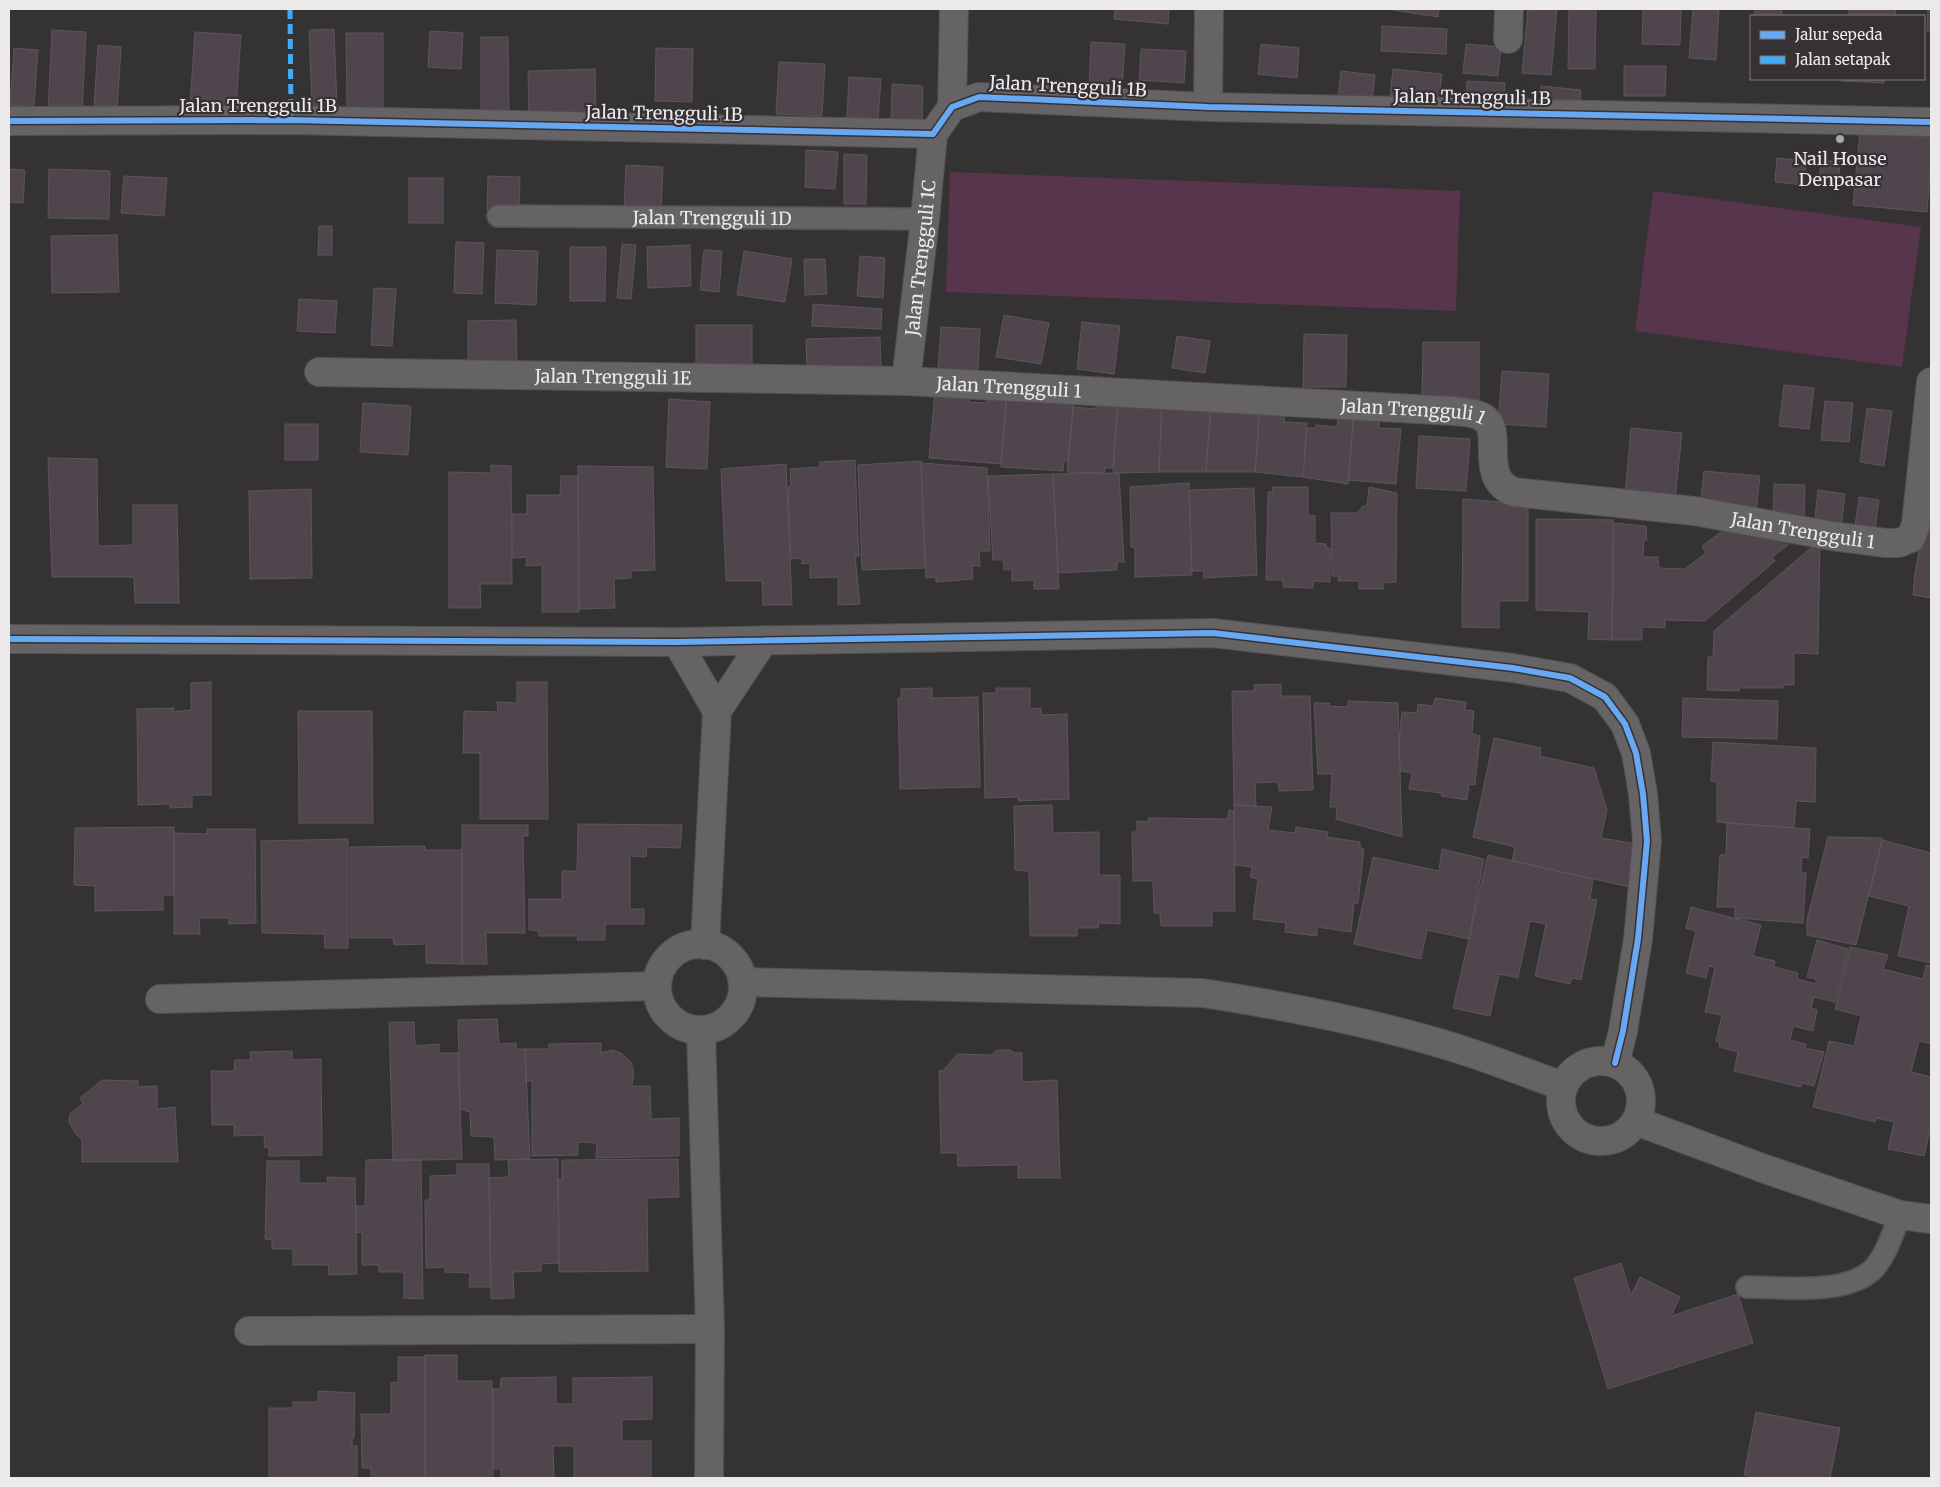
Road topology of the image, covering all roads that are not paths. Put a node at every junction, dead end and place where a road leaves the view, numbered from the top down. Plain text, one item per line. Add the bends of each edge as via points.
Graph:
1 (954, 9) edge
2 (1209, 9) edge
3 (1509, 9) edge
4 (1508, 39) dead end
5 (952, 107) junction
6 (1208, 107) junction
7 (9, 121) edge
8 (1931, 122) edge
9 (933, 134) junction
10 (498, 216) dead end
11 (925, 219) junction
12 (319, 372) dead end
13 (906, 381) junction
14 (1931, 382) edge
15 (9, 639) edge
16 (764, 640) junction
17 (677, 642) junction
18 (717, 711) junction
19 (705, 945) junction
20 (743, 982) junction
21 (657, 986) junction
22 (160, 999) dead end
23 (701, 1031) junction
24 (1615, 1063) junction
25 (1563, 1086) junction
26 (1636, 1120) junction
27 (1900, 1215) junction
28 (1931, 1219) edge
29 (1747, 1287) dead end
30 (710, 1329) junction
31 (249, 1331) dead end
32 (709, 1478) edge

1 - 5 street
2 - 6 street
3 - 4 street
5 - 6 street, Jalan Trengguli 1B via 979,97
5 - 9 street
6 - 8 street, Jalan Trengguli 1B
7 - 9 street, Jalan Trengguli 1B via 301,120
9 - 11 street, Jalan Trengguli 1C
10 - 11 lane, Jalan Trengguli 1D
11 - 13 street, Jalan Trengguli 1C
12 - 13 street, Jalan Trengguli 1E
13 - 14 street, Jalan Trengguli 1 via 1453,411 1487,420 1496,478 1504,488 1514,492 1694,511 1886,544 1911,538 1916,524
15 - 17 street
16 - 17 street
16 - 18 street
16 - 24 street via 1213,633 1513,668 1570,678 1605,697 1625,724 1636,753 1643,794 1646,841 1638,939
17 - 18 street
18 - 19 street
19 - 20 street via 731,957
19 - 21 street via 678,950 660,972
20 - 23 street via 742,997 728,1021
20 - 25 street via 1204,993 1379,1027 1473,1053
21 - 22 street
21 - 23 street via 659,999 675,1022
23 - 30 street
24 - 25 street via 1596,1061 1579,1067
24 - 26 street via 1636,1080 1641,1107
25 - 26 street via 1560,1099 1567,1123 1576,1134 1588,1140 1616,1139 1628,1132
26 - 27 street via 1764,1169
27 - 28 street
27 - 29 lane via 1889,1245 1870,1272 1847,1284 1810,1288
30 - 31 street
30 - 32 street

